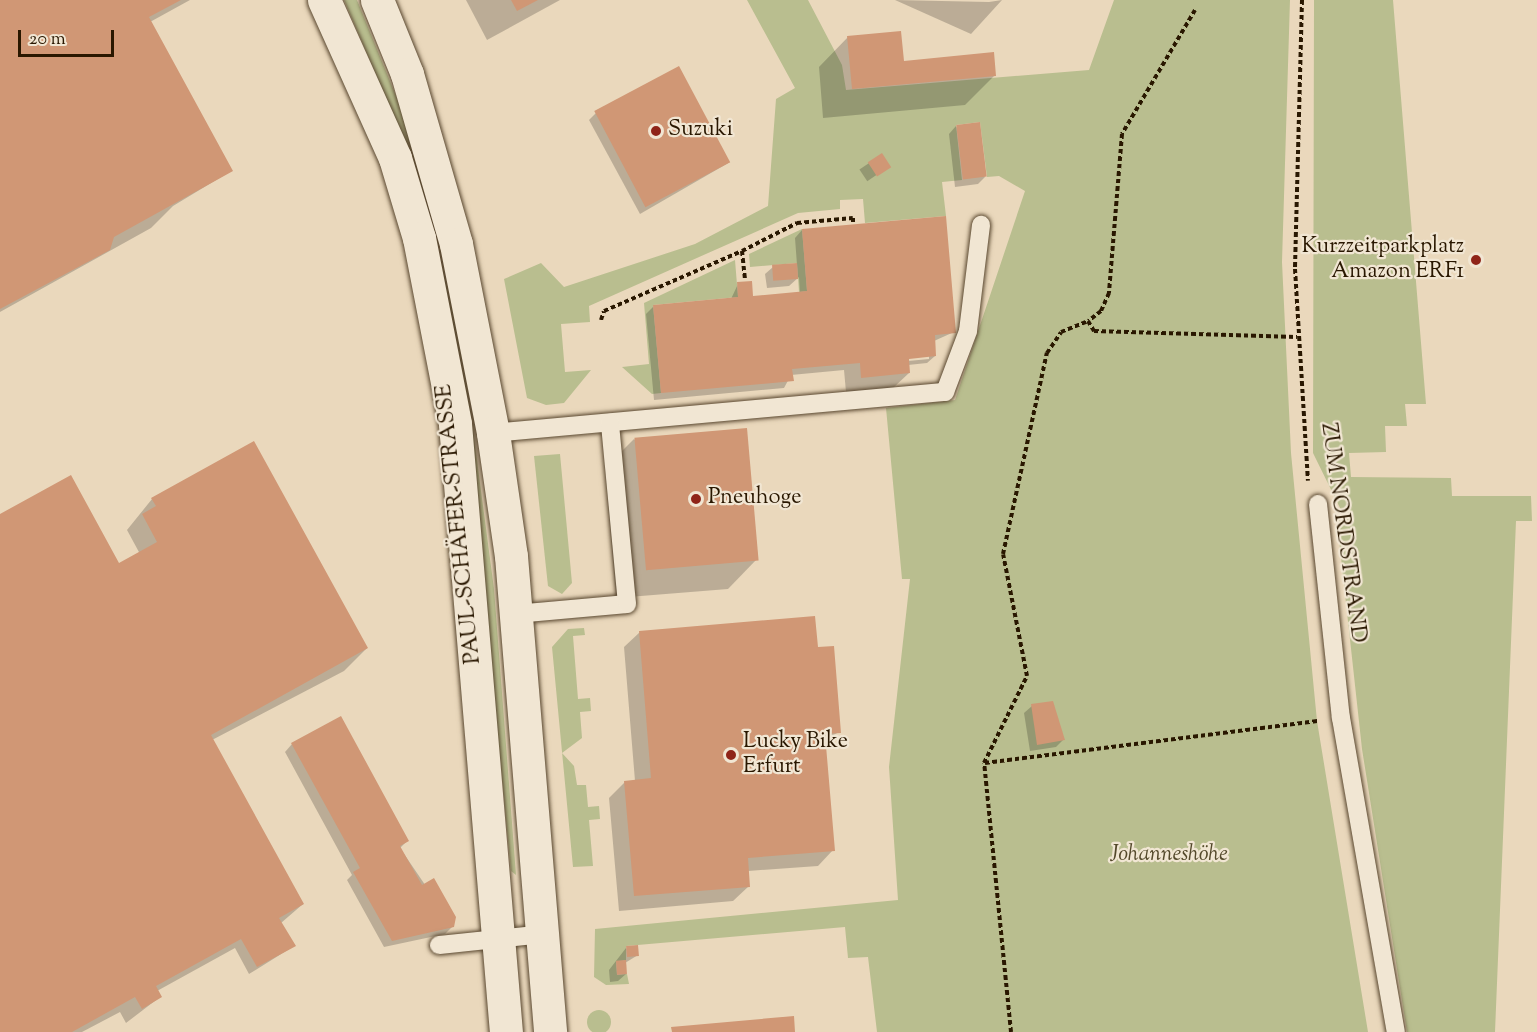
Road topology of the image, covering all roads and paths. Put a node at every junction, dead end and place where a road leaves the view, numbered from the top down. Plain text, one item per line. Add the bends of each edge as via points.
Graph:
1 (324, 0) edge
2 (377, 0) edge
3 (1302, 0) edge
4 (1195, 10) dead end
5 (853, 224) dead end
6 (981, 225) dead end
7 (742, 251) junction
8 (745, 282) dead end
9 (601, 320) dead end
10 (1088, 321) junction
11 (1297, 337) junction
12 (610, 423) junction
13 (493, 433) junction
14 (1318, 504) joint
15 (516, 614) junction
16 (1341, 718) junction
17 (984, 763) junction
18 (543, 934) junction
19 (497, 938) junction
20 (439, 945) dead end
21 (506, 1032) edge
22 (550, 1032) edge
23 (1011, 1032) edge
24 (1396, 1032) edge

1 - 19 main road, PAUL-SCHÄFER-STRASSE via 395,158 419,238 455,424
2 - 13 main road, PAUL-SCHÄFER-STRASSE via 408,74 456,243
3 - 11 path, ZUM NORDSTRAND
4 - 10 path via 1122,134 1109,293 1101,311
5 - 7 path via 853,218 797,223
6 - 12 lane via 969,331 945,392
7 - 8 path
7 - 9 path via 604,311
10 - 11 path via 1094,331
10 - 17 path via 1061,332 1047,353 1003,554 1027,676
11 - 14 path, ZUM NORDSTRAND via 1305,473
12 - 13 lane
12 - 15 lane via 627,604
13 - 15 main road, PAUL-SCHÄFER-STRASSE
14 - 16 lane, ZUM NORDSTRAND
15 - 18 main road, PAUL-SCHÄFER-STRASSE
16 - 17 path
16 - 24 lane, ZUM NORDSTRAND
17 - 23 path
18 - 19 lane
18 - 22 main road, PAUL-SCHÄFER-STRASSE
19 - 20 lane
19 - 21 main road, PAUL-SCHÄFER-STRASSE

